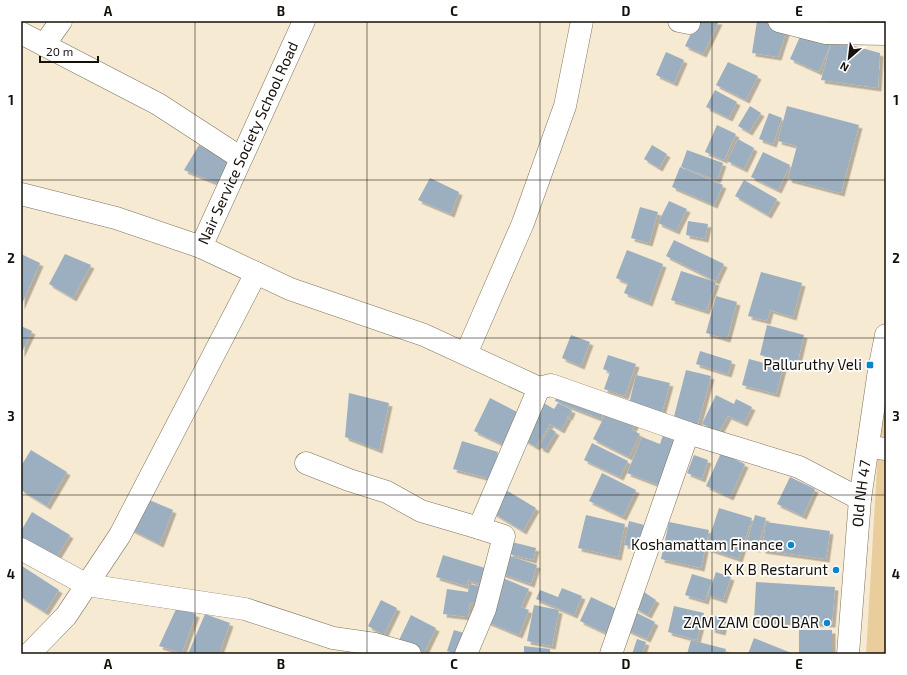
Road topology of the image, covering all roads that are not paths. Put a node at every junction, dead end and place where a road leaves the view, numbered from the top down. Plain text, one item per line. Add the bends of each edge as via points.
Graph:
1 (60, 21) edge
2 (304, 21) edge
3 (582, 21) edge
4 (679, 21) edge
5 (689, 21) edge
6 (779, 21) edge
7 (800, 24) edge
8 (21, 33) edge
9 (886, 34) edge
10 (44, 45) junction
11 (242, 158) junction
12 (21, 194) edge
13 (201, 247) junction
14 (256, 273) junction
15 (886, 335) edge
16 (466, 354) junction
17 (539, 388) junction
18 (688, 433) junction
19 (877, 448) edge
20 (306, 463) dead end
21 (860, 499) junction
22 (479, 528) junction
23 (21, 549) edge
24 (87, 586) junction
25 (388, 651) edge
26 (29, 654) edge
27 (410, 654) edge
28 (466, 654) edge
29 (611, 654) edge
30 (848, 654) edge

1 - 10 street
2 - 11 street, Nair Service Society School Road
3 - 16 street via 566,106 524,223
4 - 5 street
6 - 7 street
7 - 9 street via 826,33
8 - 10 street
10 - 11 street via 158,104
11 - 13 street, Nair Service Society School Road
12 - 13 street, Nair Service Society School Road via 116,218
13 - 14 street
14 - 16 street via 290,289 424,335
14 - 24 street via 120,535
15 - 19 street, Old NH 47 via 879,370
16 - 17 street
17 - 18 street via 551,384
17 - 22 street
18 - 21 street via 799,467
18 - 29 street
19 - 21 street, Old NH 47
20 - 22 street via 387,492 421,511
21 - 30 street, Old NH 47
22 - 28 street via 504,536 485,609
23 - 24 street
24 - 25 street via 245,609 333,638 375,644
24 - 26 street via 66,616
25 - 27 street

